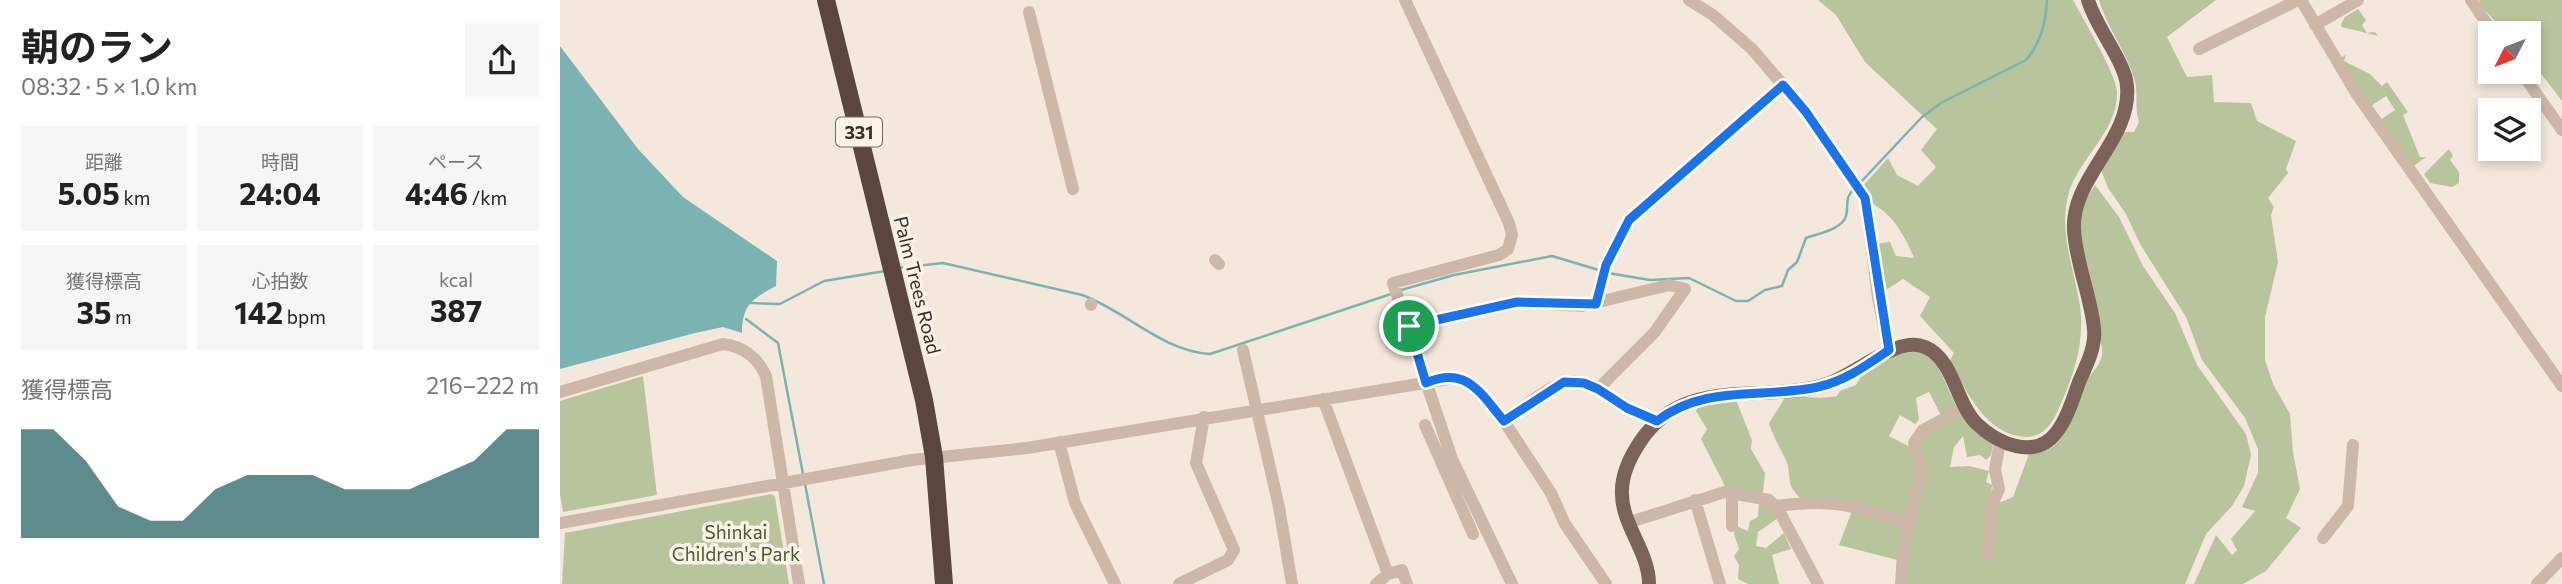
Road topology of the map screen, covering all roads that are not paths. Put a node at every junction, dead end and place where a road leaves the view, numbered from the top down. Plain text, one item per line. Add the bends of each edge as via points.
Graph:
1 (826, 0) edge
2 (1405, 0) edge
3 (1689, 0) edge
4 (2088, 0) edge
5 (2300, 0) edge
6 (2358, 0) edge
7 (2471, 0) edge
8 (1029, 12) dead end
9 (2485, 21) edge
10 (2315, 25) junction
11 (2199, 49) dead end
12 (2529, 84) edge
13 (1783, 85) junction
14 (2562, 130) edge
15 (1073, 189) dead end
16 (1596, 304) junction
17 (1409, 326) junction
18 (1243, 350) dead end
19 (1889, 350) junction
20 (1426, 383) junction
21 (2562, 386) edge
22 (1598, 389) junction
23 (560, 392) edge
24 (1323, 399) junction
25 (1964, 408) junction
26 (1258, 409) junction
27 (1204, 417) junction
28 (1504, 421) junction
29 (1657, 421) junction
30 (1425, 425) dead end
31 (2000, 441) junction
32 (1059, 442) junction
33 (2353, 445) dead end
34 (934, 457) junction
35 (782, 482) junction
36 (1732, 494) junction
37 (1469, 495) junction
38 (1695, 500) junction
39 (1776, 506) junction
40 (1461, 508) junction
41 (1629, 522) junction
42 (560, 523) edge
43 (1908, 524) junction
44 (1732, 526) dead end
45 (1473, 534) dead end
46 (2323, 538) dead end
47 (1988, 555) dead end
48 (2562, 558) edge
49 (1388, 574) junction
50 (1507, 583) edge
51 (799, 584) edge
52 (944, 584) edge
53 (1115, 584) edge
54 (1179, 584) edge
55 (1292, 584) edge
56 (1376, 584) edge
57 (1408, 584) edge
58 (1606, 584) edge
59 (1649, 584) edge
60 (1720, 584) edge
61 (1818, 584) edge
62 (1901, 584) edge
63 (2537, 584) edge

1 - 34 highway, Palm Trees Road / 331
2 - 17 street via 1512,235 1508,249 1499,255 1393,283
3 - 13 street via 1728,27
4 - 31 main road via 2127,86 2123,116 2080,196 2075,216 2093,345 2062,424 2052,438 2031,447
5 - 10 street
5 - 11 street
6 - 10 street
7 - 9 street
8 - 15 street
10 - 21 street via 2369,113
12 - 14 street
13 - 16 street via 1629,220 1604,272
13 - 19 street via 1865,198
16 - 17 street via 1517,302
16 - 22 street via 1669,285 1685,289 1654,333
17 - 20 street
18 - 26 street
19 - 25 main road via 1918,345 1935,353
19 - 29 main road via 1855,373 1827,384 1709,397 1678,407
20 - 24 street
20 - 28 street via 1464,379
20 - 37 street
22 - 28 street via 1564,382
22 - 29 street
23 - 35 street via 723,344 736,346 754,357 766,376
24 - 26 street
24 - 49 street
25 - 31 main road
25 - 43 street via 1923,430 1914,443 1922,469
26 - 27 street
26 - 55 street
27 - 32 street
27 - 54 street via 1196,463 1234,550 1228,561
28 - 58 street
29 - 41 main road via 1637,447 1623,482 1622,499
30 - 40 street
31 - 47 street via 1995,470 1999,489 1992,507
32 - 34 street
32 - 53 street via 1074,503
33 - 46 street via 2348,506
34 - 35 street
34 - 52 highway, Palm Trees Road / 331
35 - 42 street
35 - 51 street
36 - 38 street
36 - 39 street via 1769,499
36 - 44 street
37 - 40 street
37 - 50 street
38 - 41 street
38 - 60 street
39 - 43 street via 1840,502
39 - 61 street
40 - 45 street
41 - 59 main road
43 - 62 street
48 - 63 street
49 - 56 street
49 - 57 street via 1402,570

